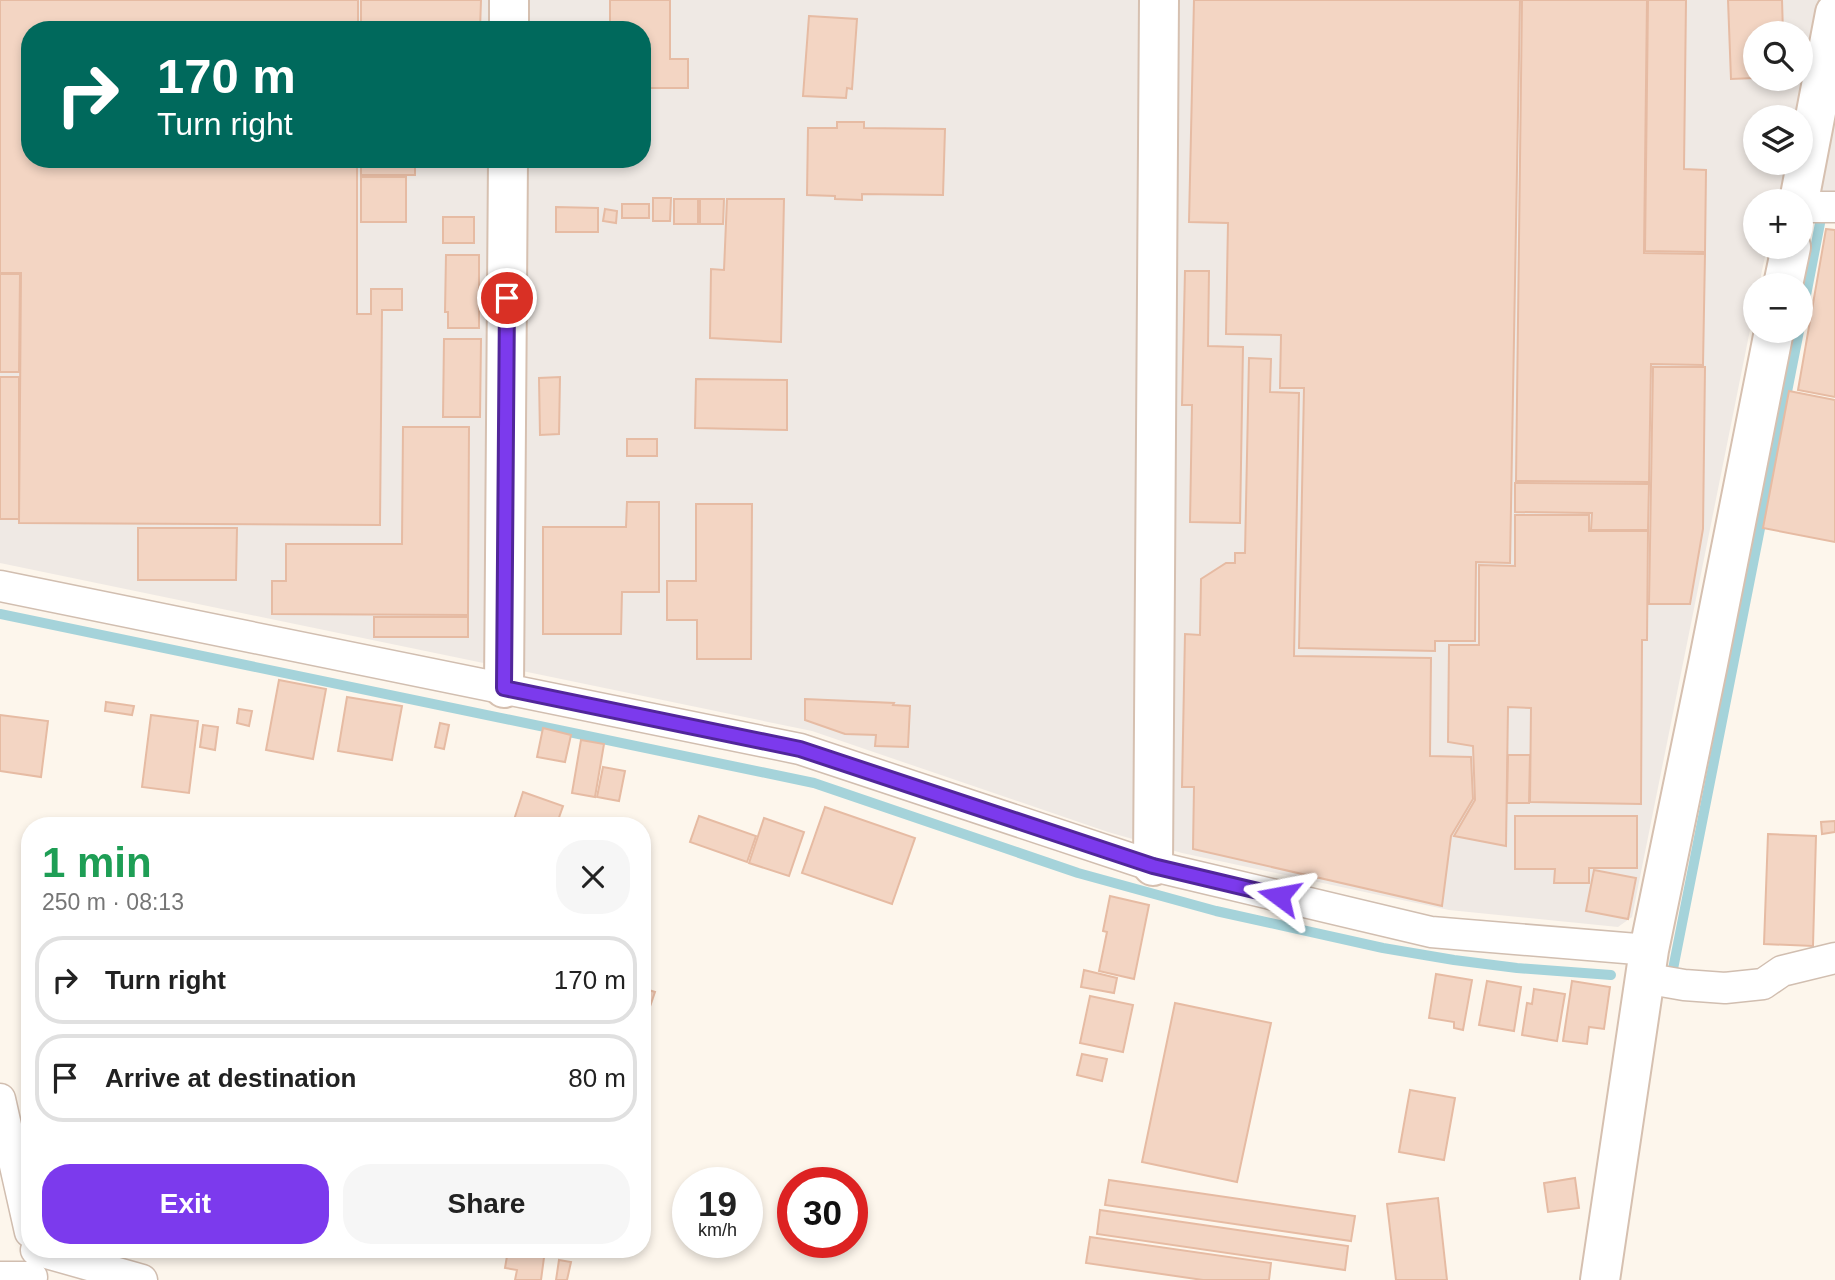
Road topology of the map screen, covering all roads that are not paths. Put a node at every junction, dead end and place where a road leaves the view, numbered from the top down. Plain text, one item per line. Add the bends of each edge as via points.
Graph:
1 (509, 0) edge
2 (1160, 0) edge
3 (1835, 13) edge
4 (509, 21) edge
5 (508, 168) edge
6 (1802, 189) edge
7 (1835, 206) edge
8 (1813, 207) edge
9 (1772, 343) edge
10 (0, 586) edge
11 (504, 688) junction
12 (1153, 866) junction
13 (1835, 958) edge
14 (1646, 964) junction
15 (0, 1099) edge
16 (21, 1191) edge
17 (34, 1264) edge
18 (0, 1277) edge
19 (142, 1280) edge
20 (1600, 1280) edge

1 - 4 street
2 - 12 street
3 - 6 street
5 - 11 street
7 - 8 street
9 - 14 street
10 - 11 street
11 - 12 street via 800,749
12 - 14 street via 1431,932
13 - 14 street via 1782,971 1763,984 1725,988 1684,985
14 - 20 street
15 - 16 street
17 - 18 street
17 - 19 street

